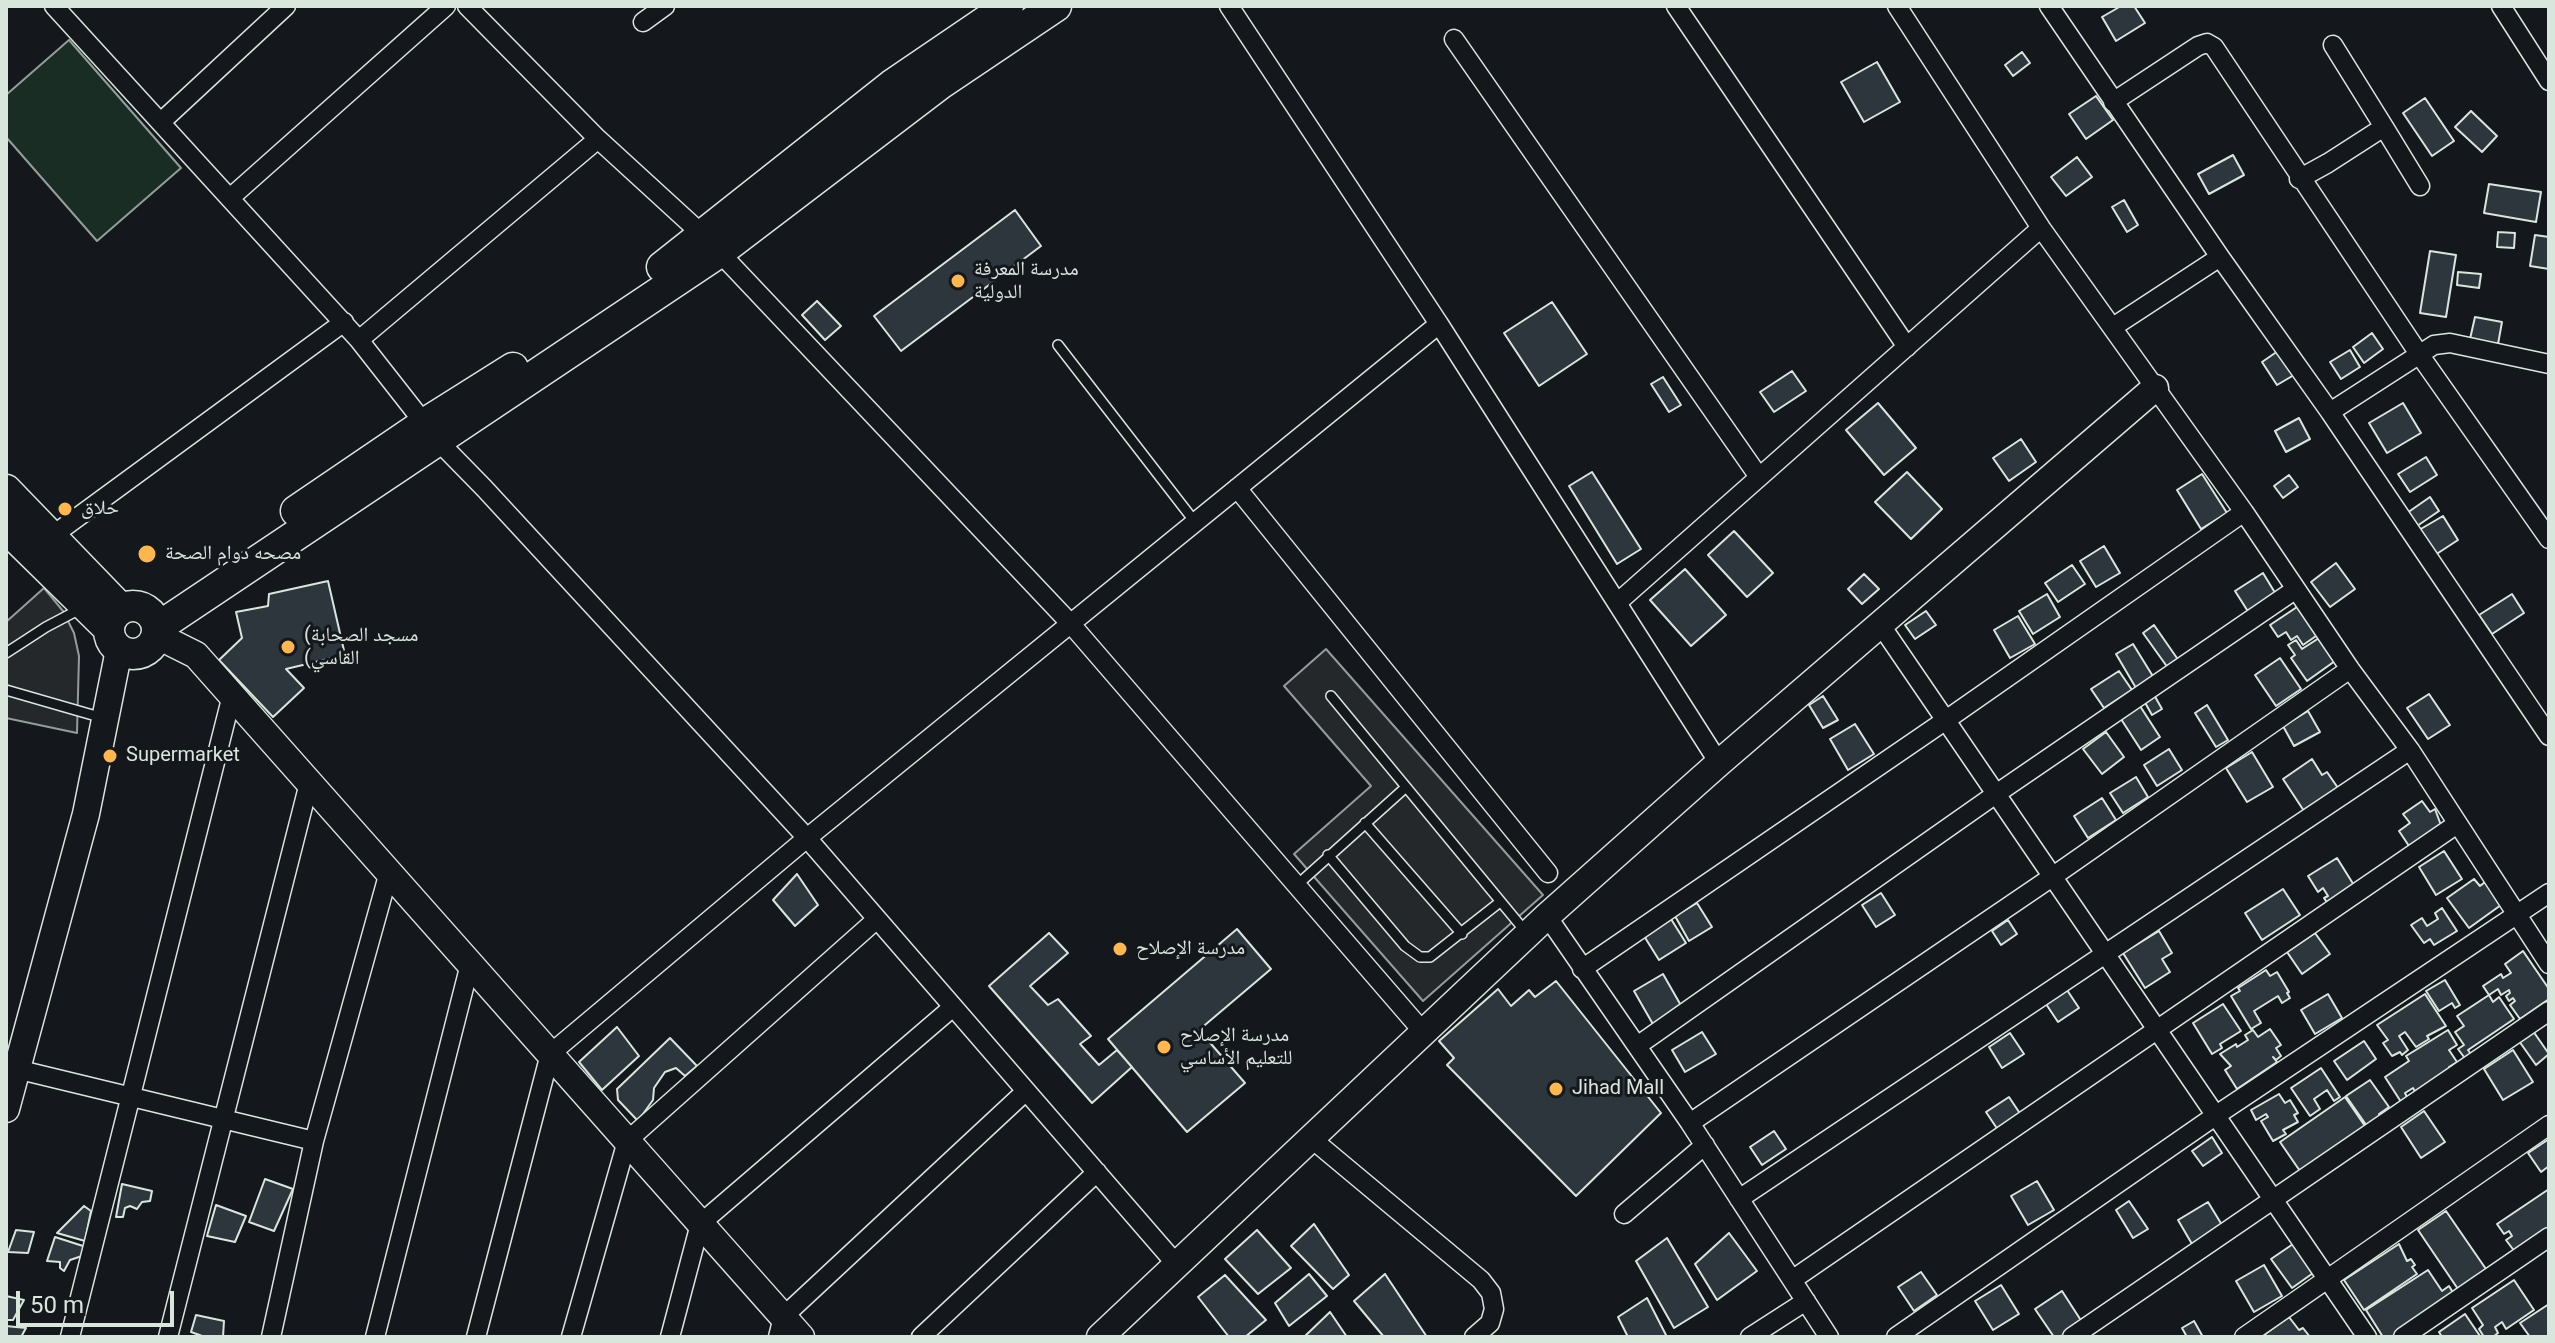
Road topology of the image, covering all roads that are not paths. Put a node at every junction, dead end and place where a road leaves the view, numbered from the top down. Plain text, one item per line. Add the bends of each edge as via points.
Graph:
1 (54, 6) edge
2 (286, 6) edge
3 (446, 6) edge
4 (467, 6) edge
5 (665, 6) edge
6 (1008, 6) edge
7 (1056, 6) edge
8 (1229, 6) edge
9 (1676, 6) edge
10 (1897, 6) edge
11 (2049, 6) edge
12 (2501, 6) edge
13 (643, 22) dead end
14 (1454, 39) dead end
15 (2333, 45) dead end
16 (2549, 81) edge
17 (2113, 102) junction
18 (161, 122) junction
19 (2384, 127) junction
20 (598, 139) junction
21 (2299, 179) junction
22 (2420, 186) dead end
23 (230, 198) junction
24 (2041, 228) junction
25 (711, 244) junction
26 (2220, 257) junction
27 (344, 322) junction
28 (1439, 324) junction
29 (2113, 327) junction
30 (359, 340) junction
31 (1058, 345) dead end
32 (1907, 347) junction
33 (2419, 354) junction
34 (2549, 364) edge
35 (2155, 388) junction
36 (2330, 412) junction
37 (431, 433) junction
38 (1759, 477) junction
39 (1237, 488) junction
40 (6, 490) edge
41 (2244, 512) junction
42 (1195, 522) junction
43 (2546, 527) edge
44 (6, 528) edge
45 (52, 536) junction
46 (2296, 589) junction
47 (1617, 603) junction
48 (86, 606) junction
49 (1070, 623) junction
50 (1880, 624) junction
51 (135, 628) junction
52 (6, 653) edge
53 (2350, 669) junction
54 (6, 690) edge
55 (232, 695) junction
56 (1331, 696) dead end
57 (105, 718) junction
58 (1946, 720) junction
59 (2548, 731) edge
60 (2410, 750) junction
61 (1719, 763) junction
62 (309, 783) junction
63 (1405, 788) junction
64 (1996, 794) junction
65 (1365, 823) junction
66 (2457, 824) junction
67 (807, 838) junction
68 (1328, 855) junction
69 (389, 872) junction
70 (1548, 873) dead end
71 (2052, 877) junction
72 (1296, 886) junction
73 (2549, 893) edge
74 (1500, 902) junction
75 (2516, 915) junction
76 (877, 919) junction
77 (1537, 925) junction
78 (1462, 934) junction
79 (2105, 953) junction
80 (470, 964) junction
81 (2549, 964) edge
82 (1582, 969) junction
83 (953, 1007) junction
84 (2549, 1011) edge
85 (2158, 1031) junction
86 (1425, 1034) junction
87 (1637, 1046) junction
88 (550, 1054) junction
89 (16, 1069) junction
90 (1026, 1091) junction
91 (131, 1097) junction
92 (6, 1109) edge
93 (2215, 1116) junction
94 (222, 1119) junction
95 (1690, 1123) junction
96 (2549, 1125) edge
97 (1312, 1139) junction
98 (314, 1141) junction
99 (627, 1141) junction
100 (1705, 1145) junction
101 (1097, 1172) junction
102 (1739, 1199) junction
103 (2272, 1199) junction
104 (1624, 1214) dead end
105 (700, 1224) junction
106 (2549, 1237) edge
107 (1177, 1265) junction
108 (2327, 1279) junction
109 (1792, 1280) junction
110 (1806, 1301) junction
111 (780, 1327) edge
112 (70, 1337) edge
113 (168, 1337) edge
114 (271, 1337) edge
115 (375, 1337) edge
116 (476, 1337) edge
117 (571, 1337) edge
118 (670, 1337) edge
119 (801, 1337) edge
120 (921, 1337) edge
121 (1100, 1337) edge
122 (1474, 1337) edge
123 (1750, 1337) edge
124 (1829, 1337) edge
125 (1896, 1337) edge
126 (2072, 1337) edge
127 (2244, 1337) edge
128 (2367, 1337) edge
129 (2403, 1337) edge

1 - 18 street
2 - 18 street
3 - 23 street
4 - 20 street
5 - 13 street
6 - 25 main road via 879,95
7 - 25 main road
8 - 28 street
9 - 32 street
10 - 24 street
11 - 17 street
12 - 16 street
14 - 38 street
15 - 19 street
17 - 21 street via 2207,43
17 - 26 street
18 - 23 street
19 - 21 street
19 - 22 street
20 - 25 street
20 - 30 street
21 - 33 street
23 - 27 street
24 - 29 street
24 - 32 street
25 - 37 main road
25 - 49 street
26 - 29 street
26 - 36 street
27 - 30 street
27 - 45 street
28 - 39 street
28 - 47 street
29 - 35 street
30 - 37 street
31 - 42 lane
32 - 38 street
33 - 34 street via 2450,343
33 - 36 street
33 - 43 street
35 - 41 street
35 - 50 street
36 - 59 street
37 - 51 main road
37 - 67 street
38 - 47 street
39 - 42 street
39 - 70 street
40 - 45 main road
41 - 46 street
41 - 58 street
42 - 49 street
44 - 48 main road
45 - 51 main road
46 - 53 street
46 - 64 street
47 - 61 street
48 - 51 main road
48 - 52 lane
49 - 67 street
49 - 72 street
50 - 58 street
50 - 61 street
51 - 55 street via 196,655
51 - 57 street
53 - 60 street
53 - 71 street
54 - 57 lane
55 - 62 street
55 - 91 street
56 - 63 lane
57 - 89 street via 86,814
58 - 64 street
58 - 82 street
60 - 66 street
60 - 79 street
61 - 77 street
62 - 69 street
62 - 94 street
63 - 65 lane
63 - 74 lane
64 - 71 street
64 - 87 street
65 - 68 lane
65 - 78 lane
66 - 75 street
66 - 85 street
67 - 76 street
67 - 88 street
68 - 72 lane
68 - 78 lane via 1420,957 1430,957
69 - 80 street
69 - 98 street
71 - 79 street
71 - 95 street
72 - 86 street
73 - 75 street
74 - 77 lane
74 - 78 lane
75 - 81 street
75 - 93 street
76 - 83 street
76 - 99 street
77 - 82 street
77 - 86 street
79 - 85 street
79 - 102 street
80 - 88 street
80 - 115 street
82 - 87 street
83 - 90 street
83 - 105 street
84 - 103 street
85 - 93 street
85 - 109 street
86 - 97 street
87 - 95 street
88 - 99 street
88 - 116 street
89 - 91 street
89 - 92 street
90 - 101 street
90 - 111 street
91 - 94 street
91 - 112 street
93 - 103 street
93 - 125 street
94 - 98 street
94 - 113 street
95 - 100 street
96 - 108 street
97 - 107 street
97 - 122 street via 1481,1280 1494,1309 1490,1323
98 - 114 street
99 - 105 street
99 - 117 street
100 - 102 street
100 - 104 street
101 - 107 street
101 - 120 street
102 - 109 street
103 - 108 street
103 - 126 street
105 - 111 street
105 - 118 street
106 - 129 street
107 - 121 street
108 - 127 street
108 - 128 street
109 - 110 street
110 - 123 street
110 - 124 street
111 - 119 street

